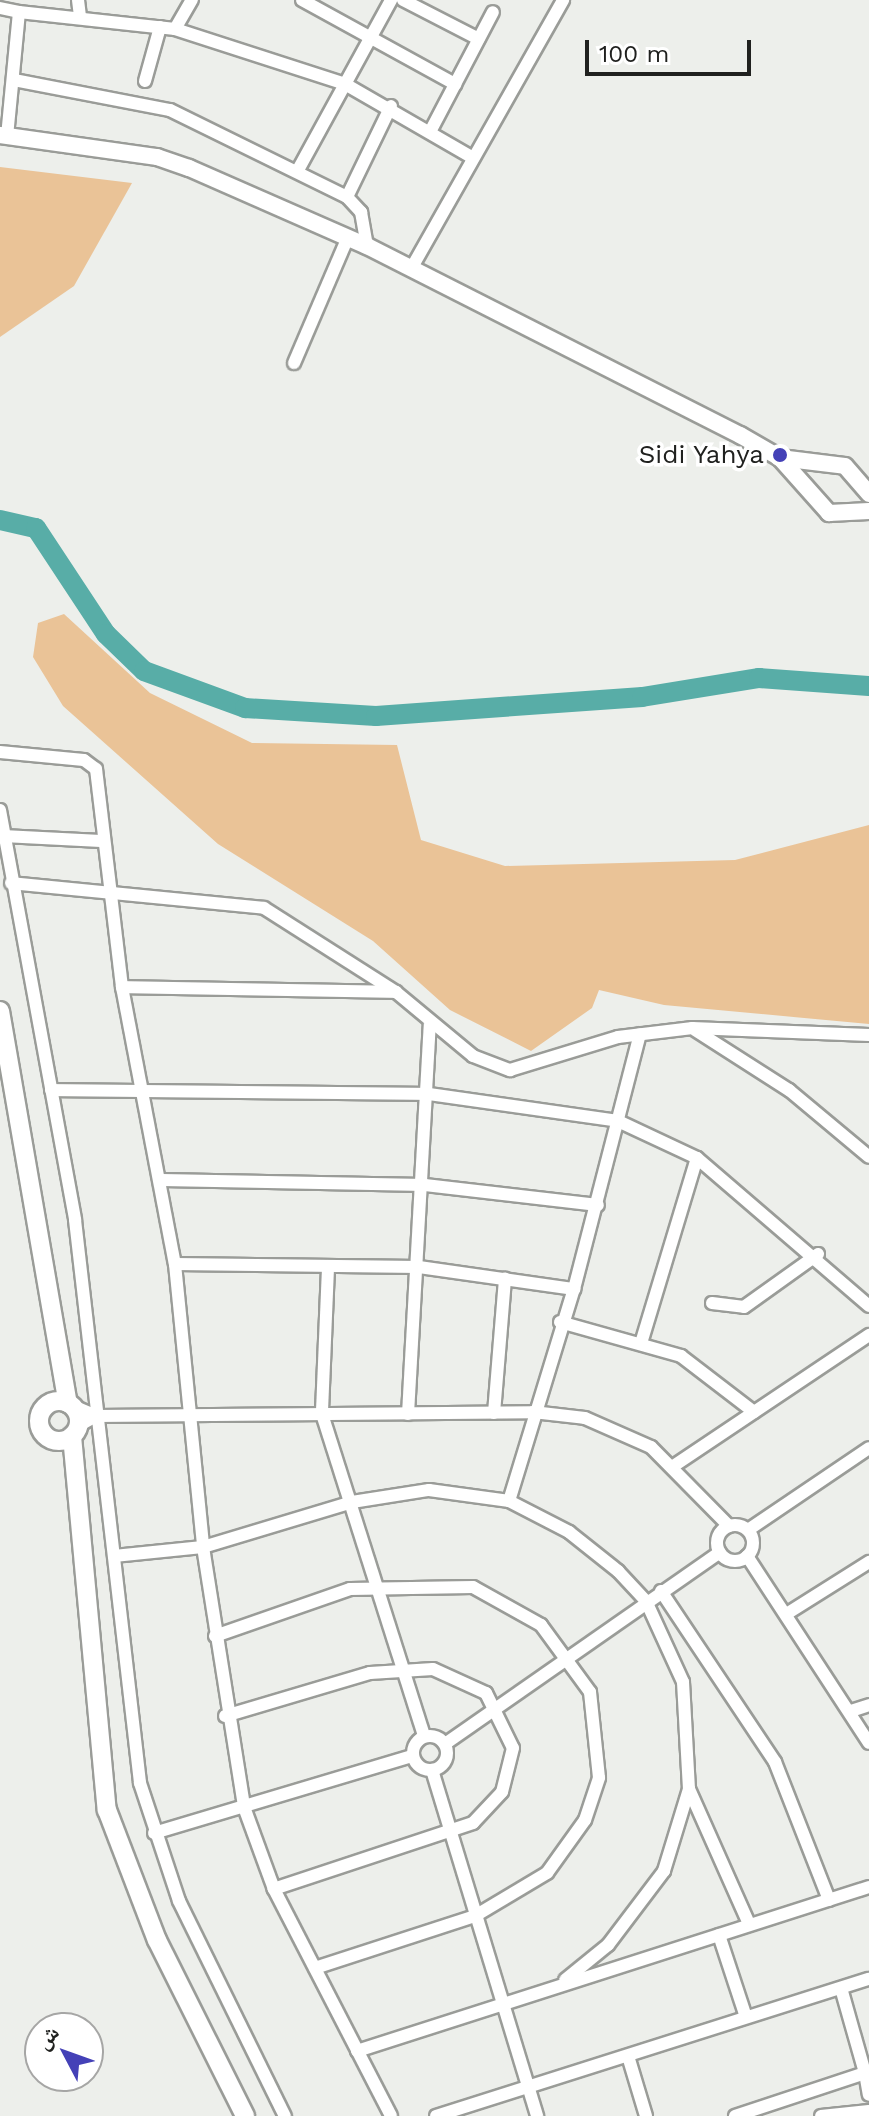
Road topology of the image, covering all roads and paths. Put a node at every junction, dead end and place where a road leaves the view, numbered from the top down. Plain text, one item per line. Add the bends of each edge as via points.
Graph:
1 (54, 0) edge
2 (78, 0) edge
3 (192, 0) edge
4 (302, 0) edge
5 (391, 0) edge
6 (403, 0) edge
7 (563, 0) edge
8 (0, 8) edge
9 (19, 12) junction
10 (493, 12) dead end
11 (48, 14) junction
12 (80, 17) junction
13 (160, 27) junction
14 (175, 29) junction
15 (372, 34) junction
16 (479, 39) junction
17 (14, 80) junction
18 (145, 81) dead end
19 (345, 84) junction
20 (455, 84) junction
21 (391, 106) junction
22 (431, 130) junction
23 (3, 136) edge
24 (473, 158) junction
25 (298, 170) junction
26 (347, 197) junction
27 (348, 237) junction
28 (367, 246) junction
29 (411, 269) junction
30 (294, 363) dead end
31 (780, 458) junction
32 (830, 466) junction
33 (866, 491) edge
34 (816, 502) junction
35 (861, 510) edge
36 (0, 752) edge
37 (0, 810) edge
38 (3, 836) junction
39 (101, 841) junction
40 (11, 883) junction
41 (107, 891) junction
42 (122, 987) junction
43 (396, 992) junction
44 (0, 1011) edge
45 (430, 1025) junction
46 (692, 1028) junction
47 (640, 1034) junction
48 (869, 1035) edge
49 (51, 1090) junction
50 (144, 1093) junction
51 (429, 1094) junction
52 (618, 1121) junction
53 (869, 1157) edge
54 (697, 1158) junction
55 (162, 1180) junction
56 (425, 1185) junction
57 (598, 1205) junction
58 (818, 1254) junction
59 (175, 1264) junction
60 (419, 1267) junction
61 (328, 1268) junction
62 (505, 1278) junction
63 (574, 1289) junction
64 (712, 1303) dead end
65 (869, 1306) edge
66 (560, 1322) junction
67 (869, 1335) edge
68 (642, 1340) junction
69 (63, 1404) junction
70 (533, 1412) junction
71 (754, 1412) junction
72 (494, 1413) junction
73 (189, 1414) junction
74 (322, 1414) junction
75 (408, 1414) junction
76 (96, 1416) junction
77 (75, 1431) junction
78 (51, 1439) junction
79 (869, 1448) edge
80 (675, 1465) junction
81 (69, 1473) junction
82 (509, 1501) junction
83 (352, 1502) junction
84 (729, 1526) junction
85 (748, 1530) junction
86 (203, 1547) junction
87 (720, 1552) junction
88 (114, 1556) junction
89 (747, 1556) junction
90 (869, 1562) edge
91 (376, 1586) junction
92 (661, 1591) junction
93 (646, 1601) junction
94 (788, 1613) junction
95 (215, 1636) junction
96 (568, 1655) junction
97 (399, 1667) junction
98 (496, 1704) junction
99 (869, 1705) edge
100 (851, 1711) junction
101 (225, 1716) junction
102 (424, 1736) junction
103 (869, 1743) edge
104 (445, 1744) junction
105 (413, 1756) junction
106 (432, 1770) junction
107 (689, 1789) junction
108 (244, 1807) junction
109 (154, 1833) junction
110 (450, 1834) junction
111 (869, 1887) edge
112 (274, 1889) junction
113 (829, 1900) junction
114 (475, 1916) junction
115 (749, 1924) junction
116 (719, 1935) junction
117 (315, 1968) junction
118 (869, 1979) edge
119 (565, 1980) junction
120 (841, 1988) junction
121 (501, 2004) junction
122 (746, 2017) junction
123 (357, 2051) junction
124 (628, 2056) junction
125 (865, 2073) junction
126 (528, 2087) junction
127 (869, 2095) edge
128 (869, 2111) edge
129 (245, 2116) edge
130 (285, 2116) edge
131 (391, 2116) edge
132 (436, 2116) edge
133 (537, 2116) edge
134 (646, 2116) edge
135 (735, 2116) edge
136 (821, 2116) edge

1 - 11 street
2 - 12 street
3 - 14 street
4 - 15 street
5 - 15 street
6 - 16 street
7 - 24 street
8 - 9 street
9 - 11 street
9 - 17 street
10 - 16 street
11 - 12 street
12 - 13 street
13 - 14 street
13 - 18 street
14 - 19 street
15 - 19 street
15 - 20 street
16 - 20 street
17 - 23 street
17 - 25 street via 140,100
19 - 21 street
19 - 25 street
20 - 22 street
21 - 22 street
21 - 26 street
22 - 24 street
23 - 27 street via 157,157
24 - 29 street
25 - 26 street
26 - 28 street via 361,212
27 - 28 street
27 - 30 street
28 - 29 street
29 - 31 street
31 - 32 street
31 - 34 street
32 - 33 street via 852,469
32 - 34 street via 816,477
33 - 35 street
34 - 35 street via 829,513
36 - 39 street via 93,764
37 - 38 street
38 - 39 street
38 - 40 street
39 - 41 street
40 - 41 street
40 - 49 street
41 - 42 street
41 - 43 street via 264,908
42 - 43 street
42 - 50 street
43 - 45 street
44 - 69 main road
45 - 47 street via 473,1056 510,1070
45 - 51 street
46 - 47 street
46 - 48 street
46 - 53 street via 789,1090
47 - 52 street
49 - 50 street
49 - 76 street via 75,1220
50 - 51 street
50 - 55 street
51 - 52 street via 568,1108
51 - 56 street
52 - 54 street
52 - 57 street
54 - 58 street
54 - 68 street
55 - 56 street
55 - 59 street
56 - 57 street
56 - 60 street
57 - 63 street
58 - 64 street via 744,1307
58 - 65 street
59 - 61 street
59 - 73 street
60 - 61 street
60 - 62 street
60 - 75 street
61 - 74 street
62 - 63 street
62 - 72 street
63 - 66 street
66 - 68 street
66 - 70 street
67 - 71 street
68 - 71 street via 698,1367
69 - 76 street
69 - 77 main road
69 - 78 main road via 39,1421
70 - 72 street
70 - 80 street via 623,1432
70 - 82 street
71 - 80 street
72 - 75 street
73 - 74 street
73 - 76 street
73 - 86 street
74 - 75 street
74 - 83 street
76 - 77 street
76 - 88 street
77 - 78 main road
77 - 81 main road
78 - 81 main road
79 - 85 street
80 - 84 street
81 - 129 main road via 107,1810 157,1940
82 - 83 street via 429,1490
82 - 93 street via 593,1548
83 - 86 street
83 - 91 street
84 - 85 street
84 - 87 street via 718,1537
85 - 89 street
86 - 88 street
86 - 95 street
87 - 89 street via 736,1561
87 - 92 street
88 - 109 street via 134,1749
89 - 94 street
90 - 94 street
91 - 95 street
91 - 96 street via 473,1587 522,1610
91 - 97 street
92 - 93 street
92 - 113 street via 775,1762
93 - 96 street
93 - 107 street via 683,1682
94 - 100 street
95 - 101 street
96 - 98 street
96 - 114 street via 599,1727 599,1778 585,1820 565,1853 525,1892
97 - 98 street via 452,1672
97 - 101 street
97 - 102 street
98 - 104 street
98 - 110 street via 513,1748 510,1773 487,1809
99 - 100 street
100 - 103 street
101 - 108 street
102 - 104 street
102 - 105 street
104 - 106 street via 445,1760
105 - 106 street
105 - 108 street
106 - 110 street
107 - 115 street
107 - 119 street via 664,1871 608,1945
108 - 109 street
108 - 112 street
109 - 130 street
110 - 112 street
110 - 114 street
111 - 113 street
112 - 117 street
113 - 115 street
114 - 117 street
114 - 121 street
115 - 116 street
116 - 119 street
116 - 122 street
117 - 123 street
118 - 120 street
119 - 121 street
120 - 122 street
120 - 125 street
121 - 123 street
121 - 126 street
122 - 124 street
123 - 131 street
124 - 126 street
124 - 134 street
125 - 127 street
125 - 135 street
126 - 132 street
126 - 133 street
128 - 136 street

